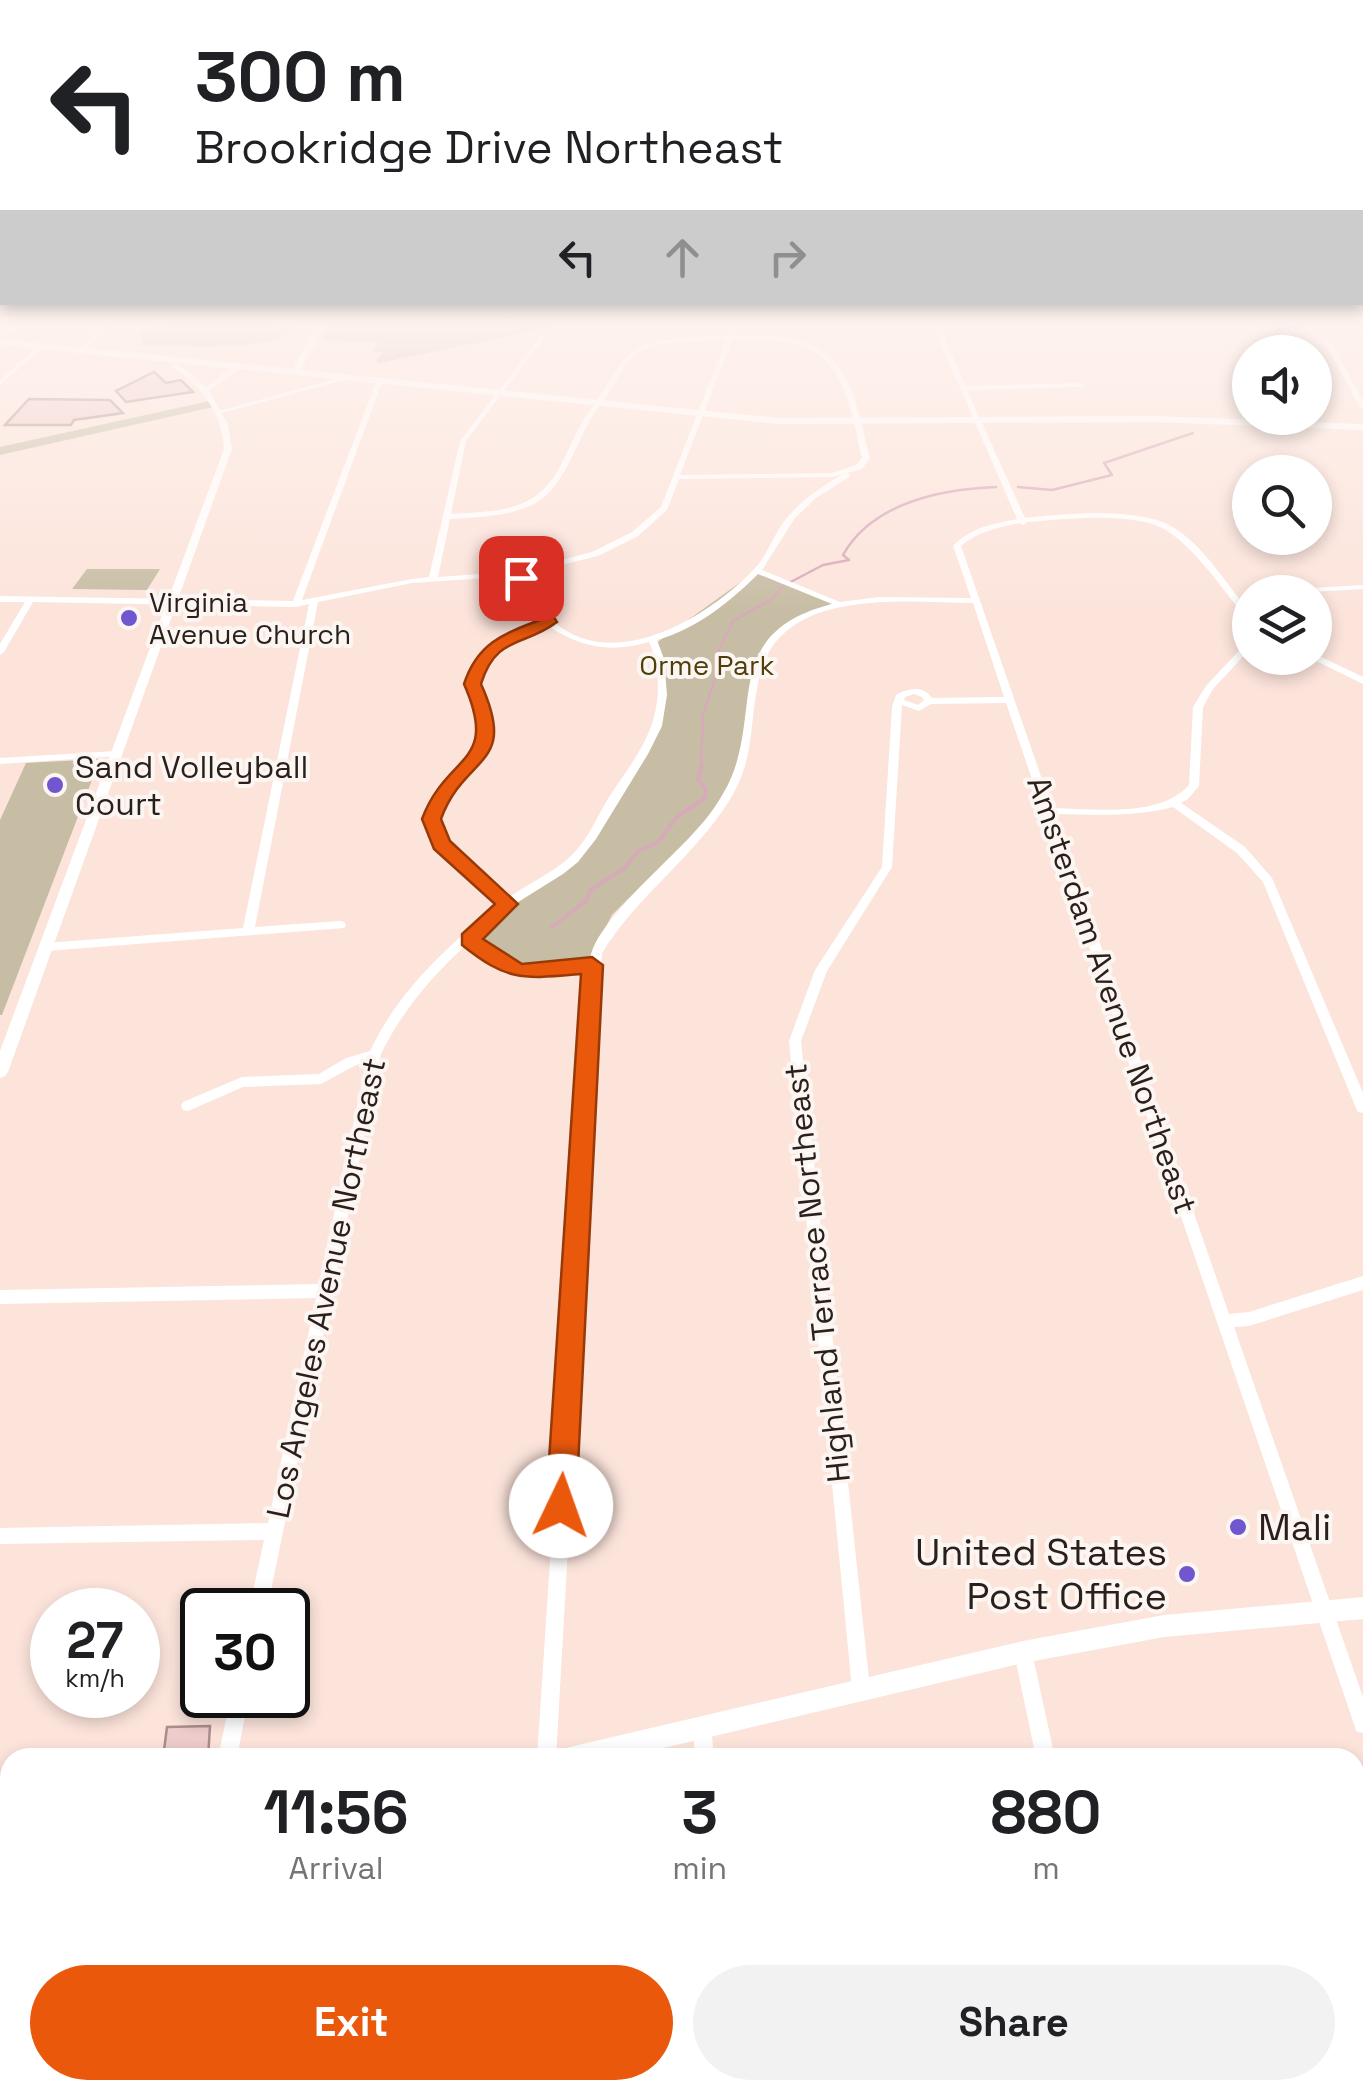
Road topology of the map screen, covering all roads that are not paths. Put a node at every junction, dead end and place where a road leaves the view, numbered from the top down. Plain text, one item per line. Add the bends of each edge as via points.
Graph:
1 (219, 417) edge
2 (366, 417) edge
3 (481, 417) edge
4 (589, 417) edge
5 (698, 417) edge
6 (732, 417) edge
7 (855, 417) edge
8 (975, 417) edge
9 (856, 420) junction
10 (976, 420) junction
11 (1363, 426) edge
12 (853, 471) junction
13 (678, 477) junction
14 (446, 517) junction
15 (1020, 517) junction
16 (758, 571) junction
17 (519, 574) junction
18 (433, 579) junction
19 (1363, 587) edge
20 (1332, 589) edge
21 (1231, 596) edge
22 (0, 599) edge
23 (30, 600) junction
24 (974, 601) junction
25 (314, 602) junction
26 (836, 603) junction
27 (171, 604) junction
28 (296, 604) junction
29 (549, 622) junction
30 (652, 641) junction
31 (0, 652) edge
32 (1232, 664) edge
33 (1332, 666) edge
34 (1363, 681) edge
35 (1008, 700) junction
36 (929, 701) junction
37 (901, 702) junction
38 (116, 754) junction
39 (0, 760) edge
40 (1176, 804) junction
41 (1047, 811) junction
42 (508, 904) junction
43 (340, 925) dead end
44 (248, 932) junction
45 (469, 940) junction
46 (46, 947) junction
47 (592, 965) junction
48 (17, 1025) junction
49 (0, 1026) edge
50 (374, 1054) junction
51 (0, 1072) edge
52 (188, 1106) dead end
53 (1363, 1108) edge
54 (1363, 1282) edge
55 (324, 1291) junction
56 (0, 1296) edge
57 (1226, 1322) junction
58 (274, 1531) junction
59 (0, 1536) edge
60 (262, 1588) edge
61 (1363, 1608) edge
62 (1323, 1612) junction
63 (1023, 1652) junction
64 (861, 1689) junction
65 (235, 1718) edge
66 (1363, 1724) edge
67 (702, 1727) junction
68 (228, 1748) edge
69 (547, 1748) edge
70 (613, 1748) edge
71 (704, 1748) edge
72 (1044, 1748) edge

1 - 27 street via 228,449
2 - 28 street
3 - 14 street via 463,440
4 - 14 street via 548,494 505,512
5 - 13 street
6 - 9 main road
7 - 9 street
8 - 10 street
9 - 10 main road
9 - 12 street via 866,458
10 - 11 main road
10 - 15 street
12 - 13 street
12 - 16 street via 803,505
13 - 17 street via 664,508 635,534 582,558
14 - 18 street
15 - 21 street, Amsterdam Avenue Northeast via 1107,515 1159,523 1177,534
15 - 24 street, Amsterdam Avenue Northeast via 967,533 958,546
16 - 26 street
16 - 30 street
17 - 18 street
17 - 29 street
18 - 25 street
19 - 20 street
22 - 23 street
23 - 27 street
23 - 31 street
24 - 26 street
24 - 35 street, Amsterdam Avenue Northeast
25 - 28 street
25 - 44 street
26 - 47 street via 796,622 765,651 754,674 750,740 736,782 708,824 621,912
27 - 28 street
27 - 38 street
29 - 30 street via 599,644
29 - 42 street via 506,638 480,660 472,684 487,718 487,738 433,810 441,844
30 - 42 street, Los Angeles Avenue Northeast via 664,695 654,739 580,854
32 - 40 street via 1202,698 1194,786
33 - 34 street
35 - 36 street
35 - 41 street, Amsterdam Avenue Northeast
36 - 37 street via 920,708
36 - 37 street via 909,691
37 - 64 street, Highland Terrace Northeast via 886,867 820,970 795,1041
38 - 39 street
38 - 46 street
40 - 41 street
40 - 53 street via 1241,850 1268,881
41 - 57 street, Amsterdam Avenue Northeast
42 - 45 street, Los Angeles Avenue Northeast
43 - 44 street
44 - 46 street
45 - 47 street via 520,972
45 - 50 street, Los Angeles Avenue Northeast via 400,1006
46 - 48 street
47 - 69 street
48 - 49 street
48 - 51 street
50 - 52 street via 320,1080 242,1082
50 - 55 street, Los Angeles Avenue Northeast
54 - 57 street
55 - 56 street
55 - 58 street, Los Angeles Avenue Northeast
57 - 62 street, Amsterdam Avenue Northeast
58 - 59 street
58 - 60 street, Los Angeles Avenue Northeast
61 - 62 street
62 - 63 street via 1164,1626
62 - 66 street, Amsterdam Avenue Northeast
63 - 64 street
63 - 72 street
64 - 67 street
65 - 68 street
67 - 70 street
67 - 71 street

